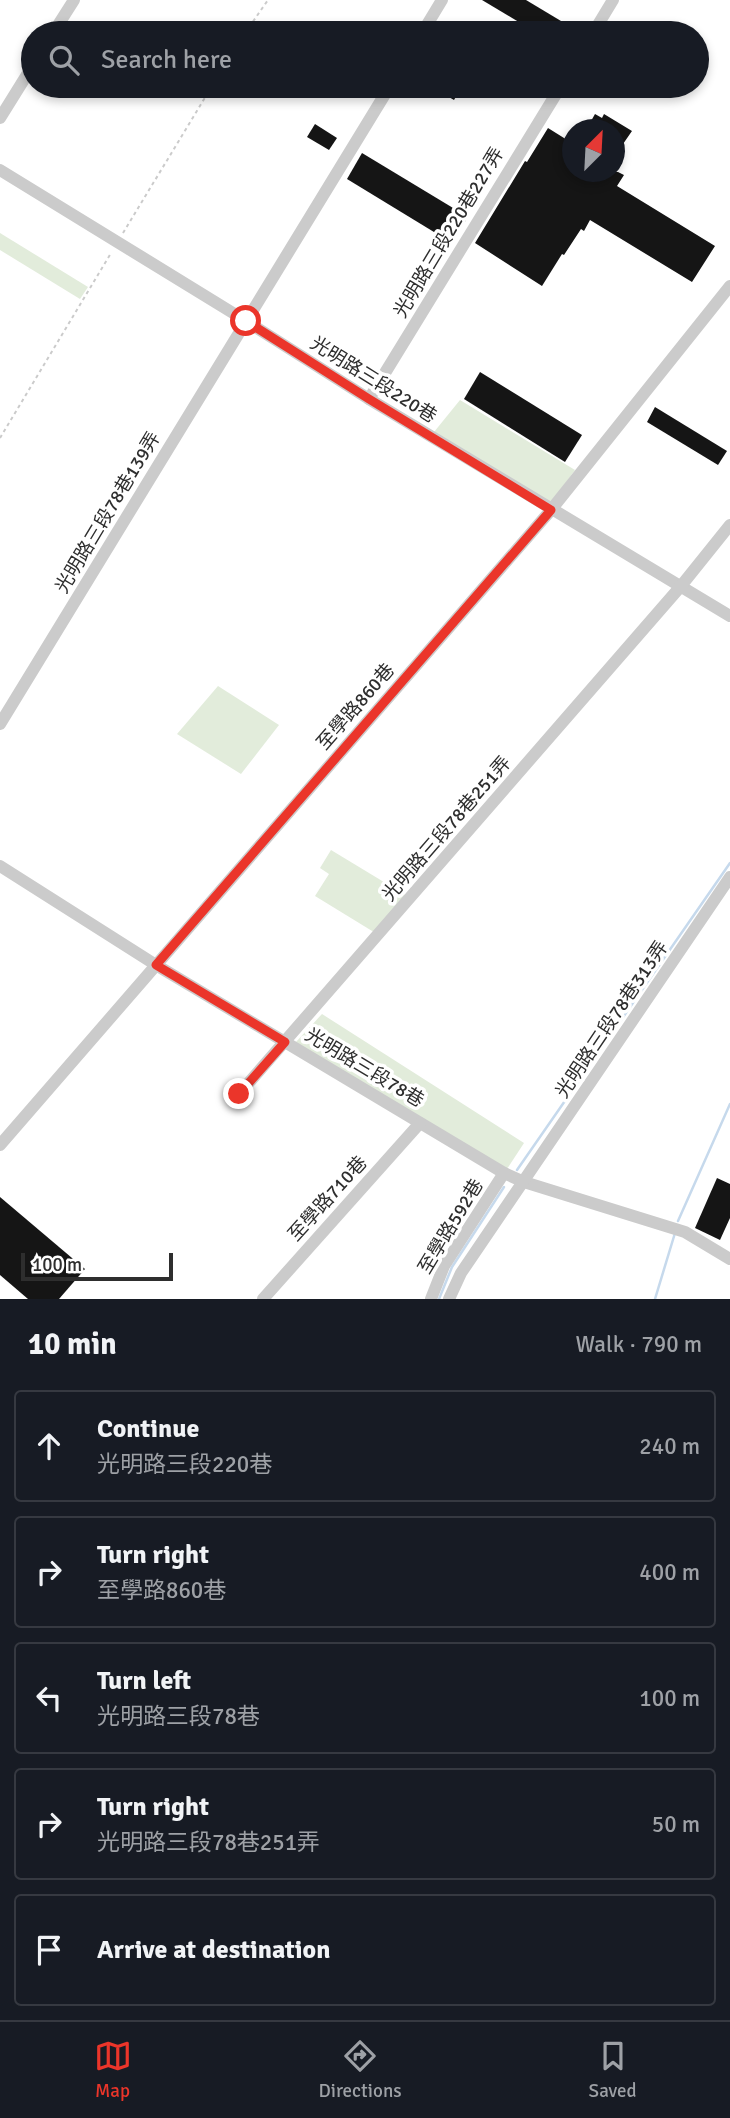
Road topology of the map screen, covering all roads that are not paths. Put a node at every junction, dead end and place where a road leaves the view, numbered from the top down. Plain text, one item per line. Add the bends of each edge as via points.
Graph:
1 (74, 0) edge
2 (442, 0) edge
3 (613, 0) edge
4 (61, 21) edge
5 (429, 21) edge
6 (600, 21) edge
7 (21, 84) edge
8 (383, 98) edge
9 (554, 98) edge
10 (0, 118) edge
11 (0, 170) edge
12 (730, 286) edge
13 (246, 321) junction
14 (369, 399) junction
15 (551, 510) junction
16 (730, 524) edge
17 (681, 586) junction
18 (730, 616) edge
19 (0, 724) edge
20 (0, 866) edge
21 (730, 877) edge
22 (156, 965) junction
23 (285, 1042) junction
24 (239, 1094) dead end
25 (420, 1123) junction
26 (0, 1145) edge
27 (504, 1173) junction
28 (524, 1182) junction
29 (730, 1259) edge
30 (263, 1299) edge
31 (431, 1299) edge
32 (449, 1299) edge

1 - 4 street
2 - 5 street
3 - 6 street
7 - 10 street
8 - 13 street, 光明路三段78巷139弄
9 - 14 street, 光明路三段220巷227弄
11 - 13 street, 光明路三段220巷
12 - 15 street, 至學路860巷
13 - 14 street, 光明路三段220巷
13 - 19 street, 光明路三段78巷139弄
14 - 15 street, 光明路三段220巷
15 - 17 street, 光明路三段220巷
15 - 22 street, 至學路860巷
16 - 17 street, 光明路三段78巷251弄
17 - 18 street, 光明路三段220巷
17 - 23 street, 光明路三段78巷251弄
20 - 22 street, 光明路三段78巷
21 - 28 street, 光明路三段78巷313弄
22 - 23 street, 光明路三段78巷
22 - 26 street, 至學路860巷
23 - 24 street, 光明路三段78巷251弄
23 - 25 street, 光明路三段78巷
25 - 27 street, 光明路三段78巷
25 - 30 street, 至學路710巷
27 - 28 street, 光明路三段78巷
27 - 31 street, 至學路592巷 via 444,1265
28 - 29 street, 光明路三段78巷 via 685,1232
28 - 32 street, 光明路三段78巷313弄 via 461,1273

